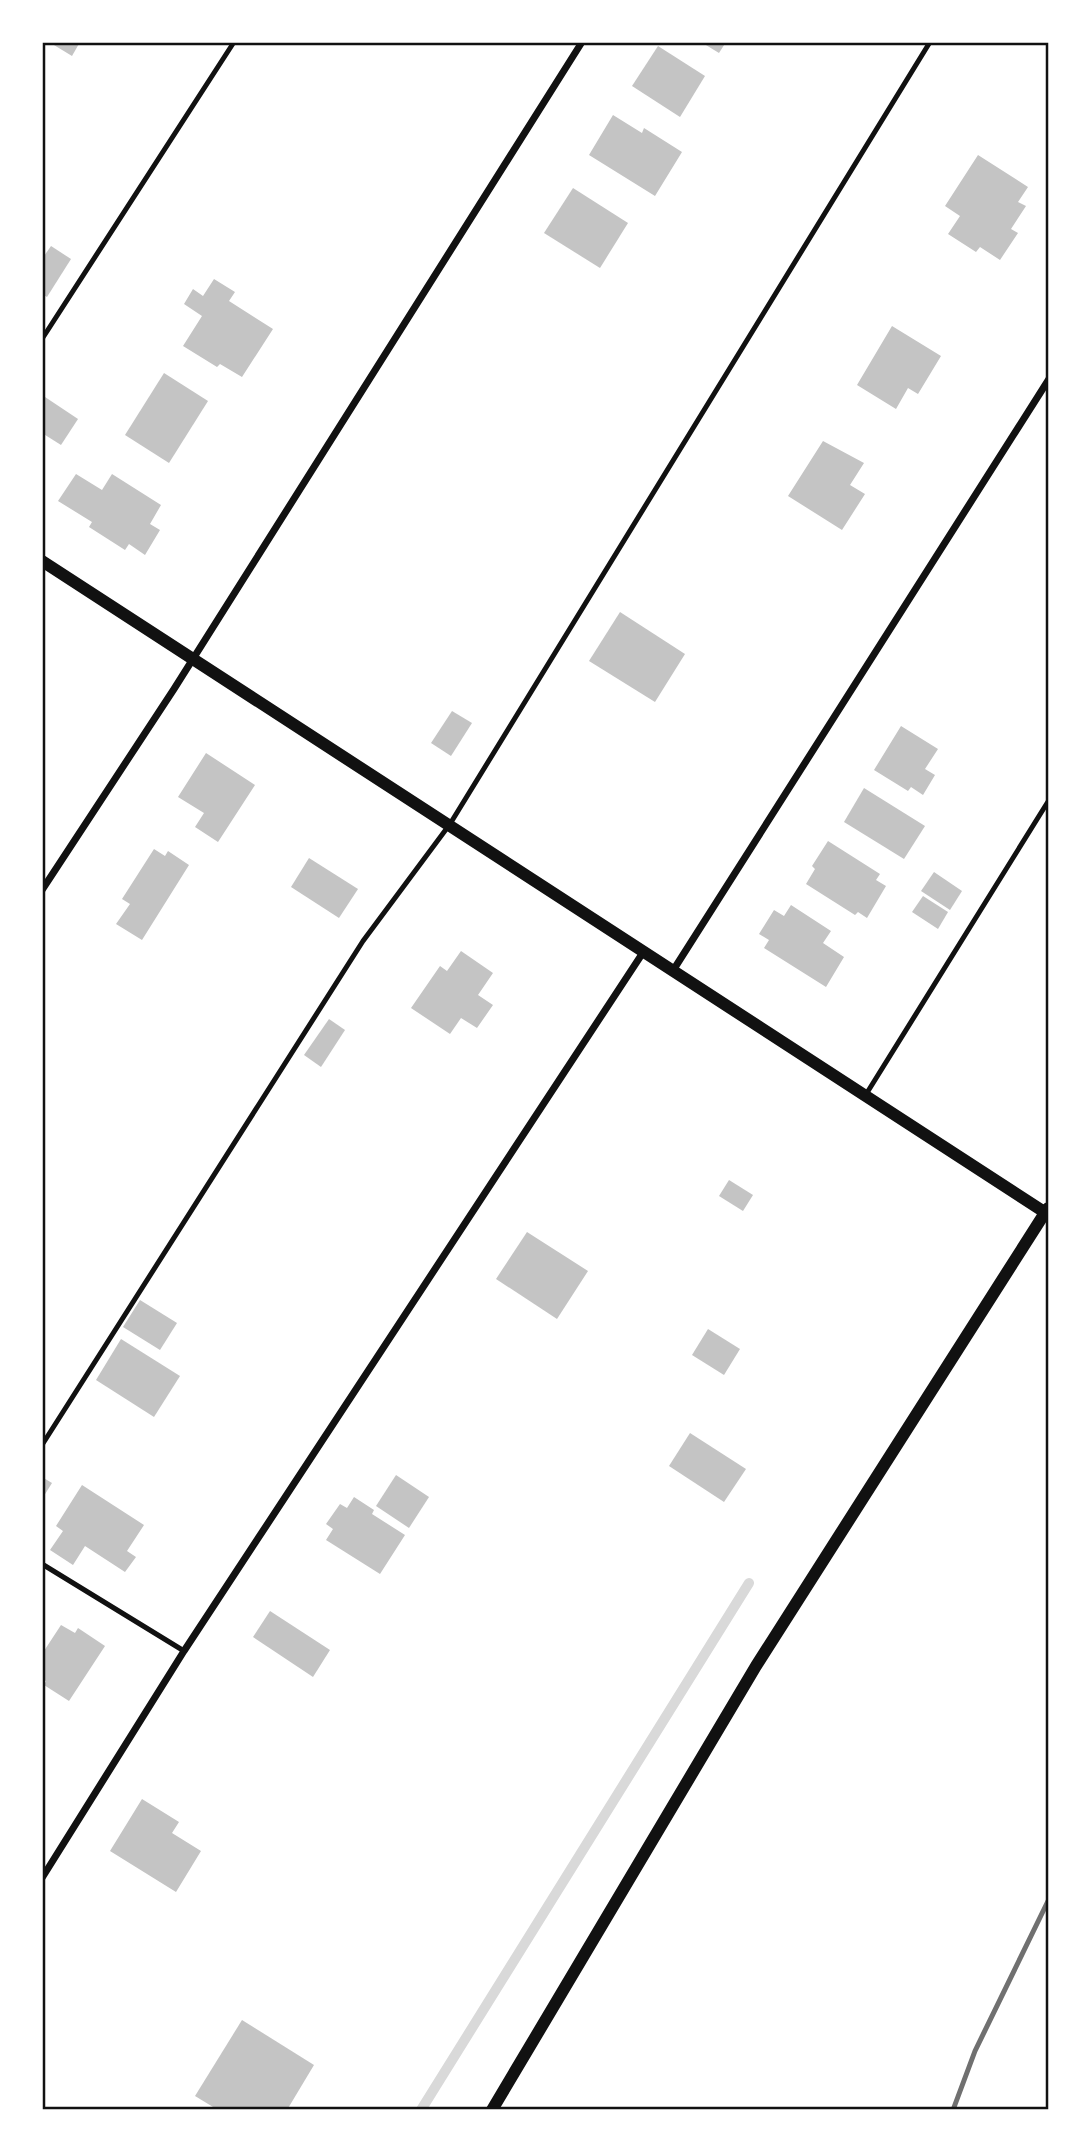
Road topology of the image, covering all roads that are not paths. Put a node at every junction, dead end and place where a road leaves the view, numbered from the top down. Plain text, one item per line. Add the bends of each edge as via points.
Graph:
1 (234, 42) edge
2 (582, 42) edge
3 (930, 42) edge
4 (42, 339) edge
5 (1049, 379) edge
6 (42, 561) edge
7 (193, 658) junction
8 (1049, 800) edge
9 (450, 824) junction
10 (42, 890) edge
11 (644, 950) junction
12 (674, 969) junction
13 (865, 1096) junction
14 (1048, 1211) edge
15 (42, 1445) edge
16 (42, 1564) edge
17 (184, 1651) junction
18 (42, 1878) edge
19 (492, 2110) edge

1 - 4 lane
2 - 7 street
3 - 9 lane
5 - 12 street
6 - 7 street
7 - 9 street
7 - 10 street
8 - 13 lane
9 - 11 street
9 - 15 lane via 363,941
11 - 12 street
11 - 17 street
12 - 13 street
13 - 14 street
14 - 19 street via 756,1666
16 - 17 lane
17 - 18 street

